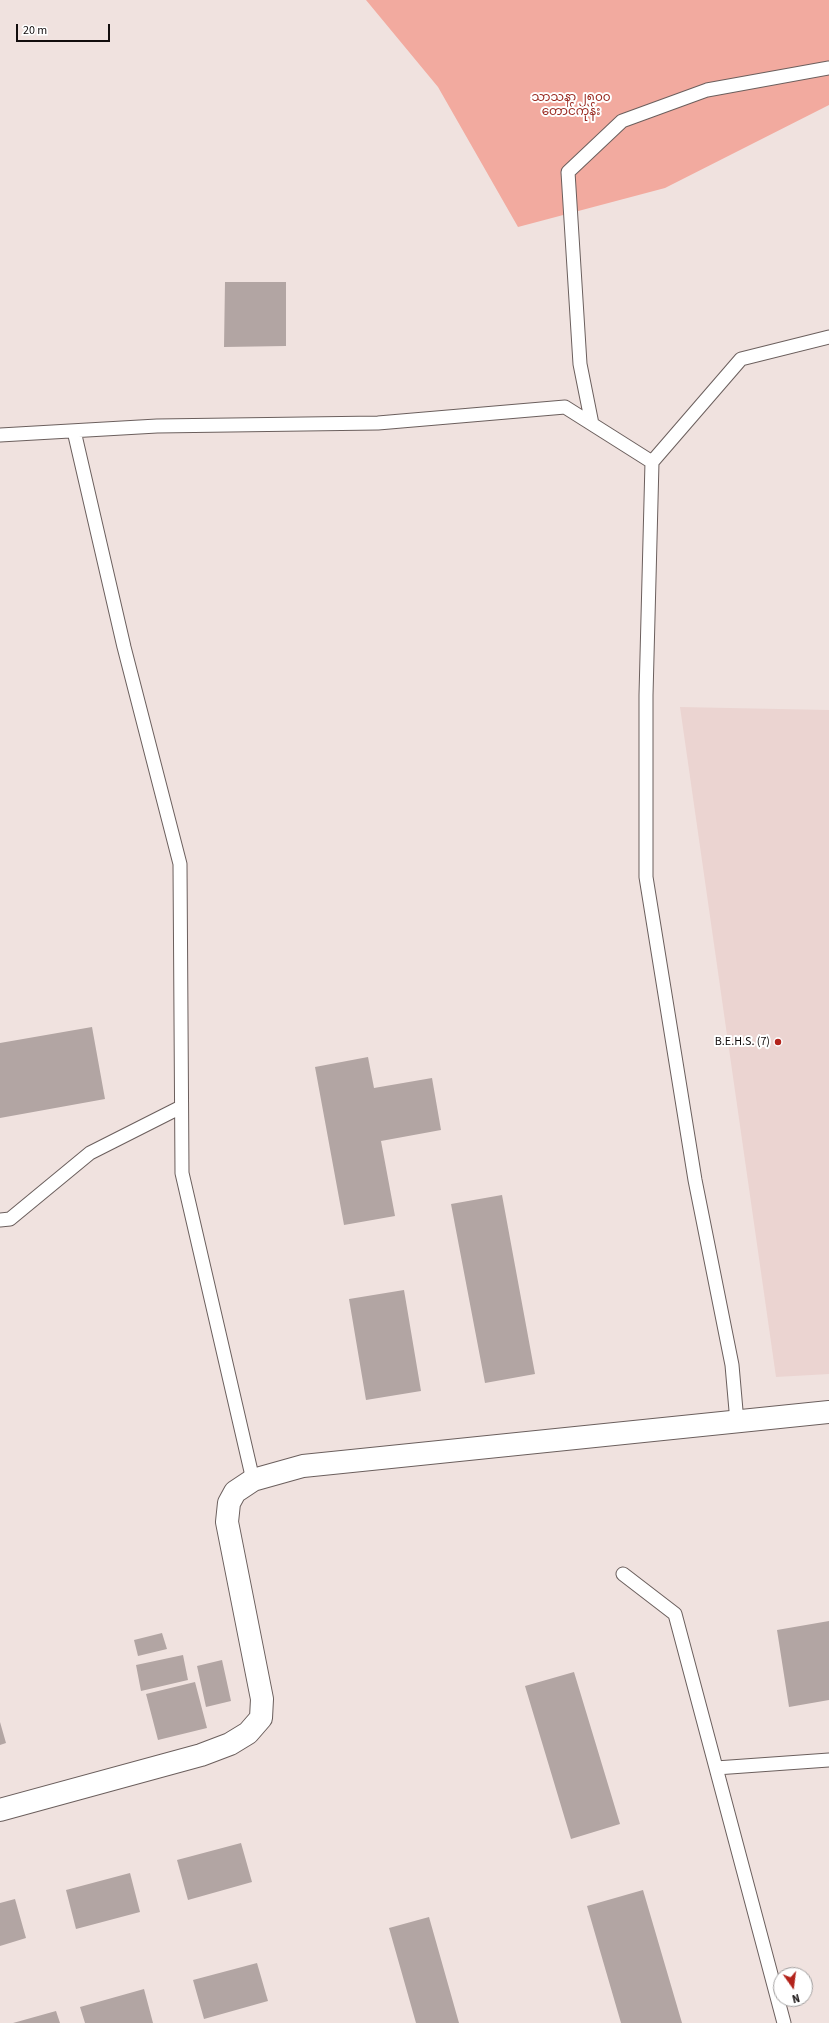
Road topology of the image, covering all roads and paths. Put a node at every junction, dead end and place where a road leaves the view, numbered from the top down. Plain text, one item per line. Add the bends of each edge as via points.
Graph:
1 (829, 68) edge
2 (829, 338) edge
3 (592, 424) junction
4 (74, 431) junction
5 (0, 435) edge
6 (652, 462) junction
7 (182, 1107) junction
8 (0, 1220) edge
9 (829, 1412) edge
10 (737, 1422) junction
11 (253, 1480) junction
12 (623, 1574) dead end
13 (829, 1760) edge
14 (716, 1768) junction
15 (0, 1810) edge
16 (784, 2023) edge

1 - 3 lane via 707,90 622,121 568,172 580,364
2 - 6 lane via 741,359
3 - 4 lane via 565,407 378,423 157,426
3 - 6 lane
4 - 5 lane
4 - 7 lane via 124,647 180,864
6 - 10 lane via 646,695 646,877 695,1180 732,1365
7 - 8 lane via 90,1153 10,1219
7 - 11 lane via 182,1172
9 - 10 street
10 - 11 street via 304,1466
11 - 15 street via 235,1492 229,1503 227,1522 262,1699 261,1718 248,1733 230,1744 200,1756
12 - 14 lane via 675,1614
13 - 14 lane
14 - 16 lane

